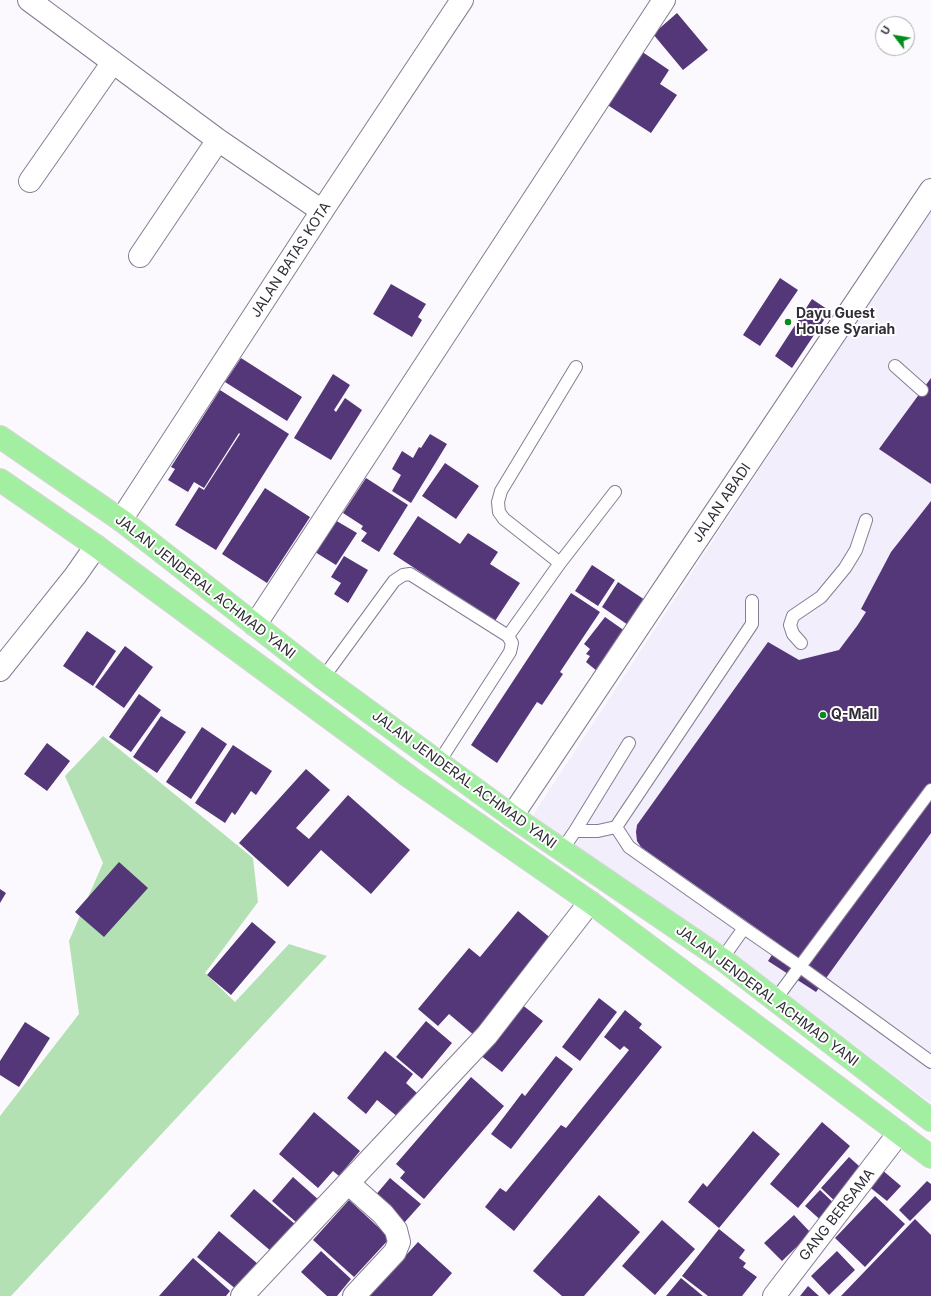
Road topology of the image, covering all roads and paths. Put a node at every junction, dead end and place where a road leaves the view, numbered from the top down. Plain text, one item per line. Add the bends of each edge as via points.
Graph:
1 (29, 0) edge
2 (462, 0) edge
3 (664, 0) edge
4 (113, 62) junction
5 (218, 140) junction
6 (30, 181) dead end
7 (931, 190) edge
8 (322, 211) junction
9 (140, 256) dead end
10 (895, 366) dead end
11 (576, 367) dead end
12 (922, 390) dead end
13 (0, 437) edge
14 (0, 480) edge
15 (615, 492) dead end
16 (120, 520) junction
17 (866, 520) dead end
18 (96, 546) junction
19 (560, 563) junction
20 (752, 600) dead end
21 (255, 625) junction
22 (508, 636) junction
23 (802, 643) dead end
24 (0, 670) edge
25 (323, 678) junction
26 (629, 743) dead end
27 (439, 762) junction
28 (931, 790) edge
29 (512, 816) junction
30 (616, 827) junction
31 (575, 831) junction
32 (562, 850) junction
33 (590, 902) junction
34 (744, 928) junction
35 (722, 959) junction
36 (799, 966) junction
37 (775, 1000) junction
38 (931, 1062) edge
39 (931, 1120) edge
40 (899, 1134) junction
41 (931, 1157) edge
42 (348, 1183) junction
43 (242, 1296) edge
44 (354, 1296) edge
45 (774, 1296) edge

1 - 4 street
2 - 8 street, JALAN BATAS KOTA
3 - 21 street
4 - 5 street
4 - 6 street
5 - 8 street
5 - 9 street
7 - 29 street, JALAN ABADI
8 - 16 street, JALAN BATAS KOTA
10 - 12 lane
11 - 19 lane via 501,491 498,502 499,512 504,519
13 - 16 highway, JALAN JENDERAL ACHMAD YANI
14 - 18 highway, JALAN JENDERAL ACHMAD YANI
15 - 19 lane
16 - 21 highway, JALAN JENDERAL ACHMAD YANI
17 - 23 lane via 856,550 845,568 821,597 793,616 790,625 793,634
18 - 24 street
18 - 33 highway, JALAN JENDERAL ACHMAD YANI via 411,778
19 - 22 lane
20 - 30 lane via 752,624
21 - 25 highway, JALAN JENDERAL ACHMAD YANI
22 - 25 lane via 410,574 403,575 394,581
22 - 27 lane via 512,643 510,652
25 - 27 highway, JALAN JENDERAL ACHMAD YANI
26 - 31 lane
27 - 29 highway, JALAN JENDERAL ACHMAD YANI
28 - 36 lane
29 - 32 highway, JALAN JENDERAL ACHMAD YANI
30 - 31 lane via 598,831
30 - 34 lane via 629,847
31 - 32 lane
32 - 35 highway, JALAN JENDERAL ACHMAD YANI
33 - 40 highway, JALAN JENDERAL ACHMAD YANI
33 - 42 street via 487,1035
34 - 35 lane
34 - 36 lane
35 - 37 highway, JALAN JENDERAL ACHMAD YANI
36 - 37 lane
36 - 38 lane
37 - 39 highway, JALAN JENDERAL ACHMAD YANI
40 - 41 highway, JALAN JENDERAL ACHMAD YANI
40 - 45 street, GANG BERSAMA
42 - 43 street
42 - 44 street via 384,1214 396,1230 399,1242 395,1252

